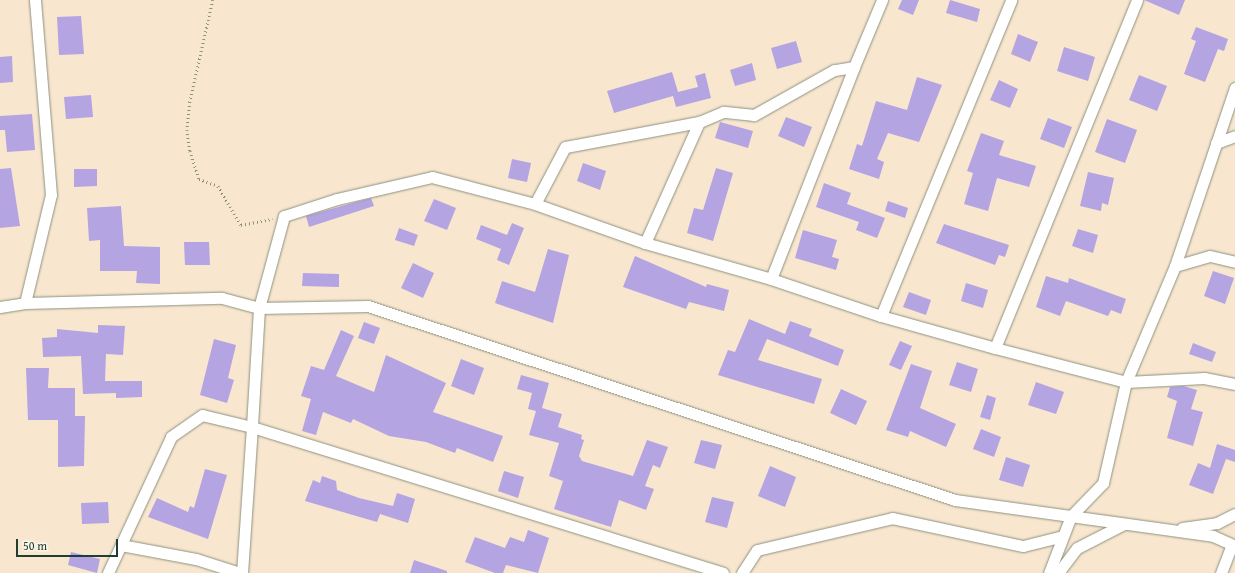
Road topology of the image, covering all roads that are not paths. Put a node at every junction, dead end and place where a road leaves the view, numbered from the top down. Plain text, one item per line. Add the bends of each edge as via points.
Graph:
1 (34, 0) edge
2 (882, 0) edge
3 (1010, 0) edge
4 (1137, 0) edge
5 (854, 67) junction
6 (1235, 88) edge
7 (699, 122) junction
8 (1235, 136) edge
9 (1216, 143) junction
10 (535, 204) junction
11 (645, 243) junction
12 (1235, 262) edge
13 (1175, 266) junction
14 (771, 279) junction
15 (25, 303) junction
16 (0, 307) edge
17 (258, 308) junction
18 (881, 316) junction
19 (995, 348) junction
20 (1126, 382) junction
21 (1235, 384) edge
22 (252, 427) junction
23 (1235, 514) edge
24 (1071, 516) junction
25 (1124, 524) junction
26 (1171, 530) junction
27 (1063, 536) junction
28 (121, 545) junction
29 (1234, 545) edge
30 (108, 573) edge
31 (241, 573) edge
32 (723, 573) edge
33 (742, 573) edge
34 (1049, 573) edge
35 (1058, 573) edge
36 (1221, 573) edge

1 - 15 street via 50,195
2 - 5 street
3 - 18 street
4 - 19 street
5 - 7 street via 834,70 754,115 723,112
5 - 14 street
6 - 9 street
7 - 10 street via 565,147
7 - 11 street
8 - 9 street
9 - 13 street
10 - 11 street
10 - 17 street via 432,177 337,199 284,216
11 - 14 street
12 - 13 street via 1210,256
13 - 20 street
14 - 18 street
15 - 16 street
15 - 17 street via 222,298
17 - 22 street
17 - 24 street via 368,306 955,500
18 - 19 street
19 - 20 street
20 - 21 street via 1204,378
20 - 24 street via 1103,483
22 - 28 street via 202,415 171,437
22 - 31 street
22 - 32 street
23 - 26 street via 1217,523
24 - 25 street
24 - 27 street
25 - 26 street
25 - 35 street via 1077,548
26 - 29 street via 1213,536
27 - 33 street via 1023,546 892,518 758,550
27 - 34 street
28 - 30 street
28 - 31 street via 196,559
29 - 36 street

